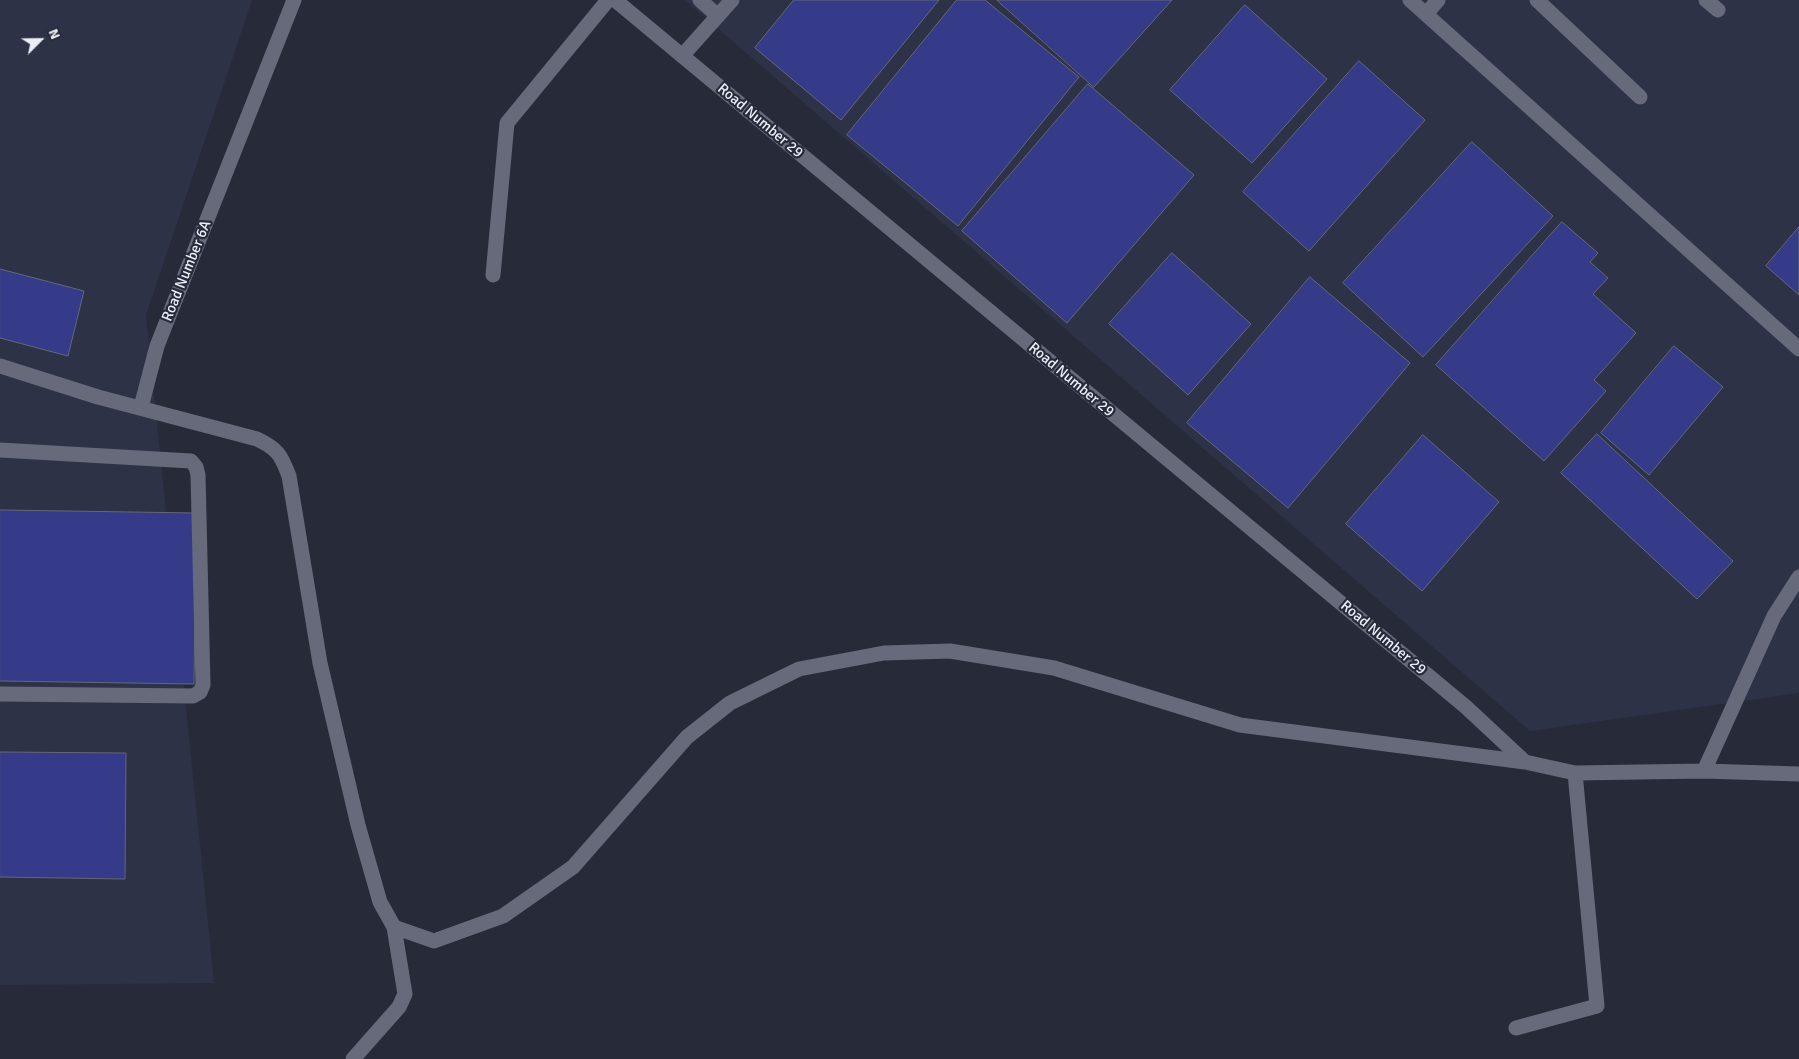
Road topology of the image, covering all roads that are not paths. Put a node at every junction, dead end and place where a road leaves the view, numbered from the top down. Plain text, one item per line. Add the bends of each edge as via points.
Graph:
1 (294, 0) edge
2 (608, 0) edge
3 (615, 0) edge
4 (700, 0) edge
5 (732, 0) edge
6 (1410, 0) edge
7 (1438, 0) edge
8 (1537, 0) edge
9 (1426, 14) junction
10 (718, 16) junction
11 (682, 56) junction
12 (1640, 97) dead end
13 (493, 275) dead end
14 (1799, 349) edge
15 (0, 366) edge
16 (141, 407) junction
17 (0, 450) edge
18 (1799, 577) edge
19 (0, 694) edge
20 (1525, 762) junction
21 (1704, 771) junction
22 (1575, 774) junction
23 (1799, 774) edge
24 (394, 927) junction
25 (1516, 1028) dead end
26 (353, 1059) edge

1 - 16 street, Road Number 6A via 157,346
2 - 13 street via 506,123
3 - 11 street, Road Number 29
4 - 10 street
5 - 10 street
6 - 9 street
7 - 9 street
8 - 12 street
9 - 14 street
10 - 11 street
11 - 20 street, Road Number 29 via 1451,695
15 - 16 street
16 - 24 street via 257,439 274,447 283,459 289,476 320,663 358,825 380,902
17 - 19 street via 190,461 196,467 203,686 193,696
18 - 21 street via 1774,616
20 - 22 street
20 - 24 street via 1240,725 1054,668 950,651 884,652 799,669 730,703 687,737 572,867 503,916 434,941
21 - 22 street
21 - 23 street
22 - 25 street via 1597,1006
24 - 26 street via 405,994 399,1007

